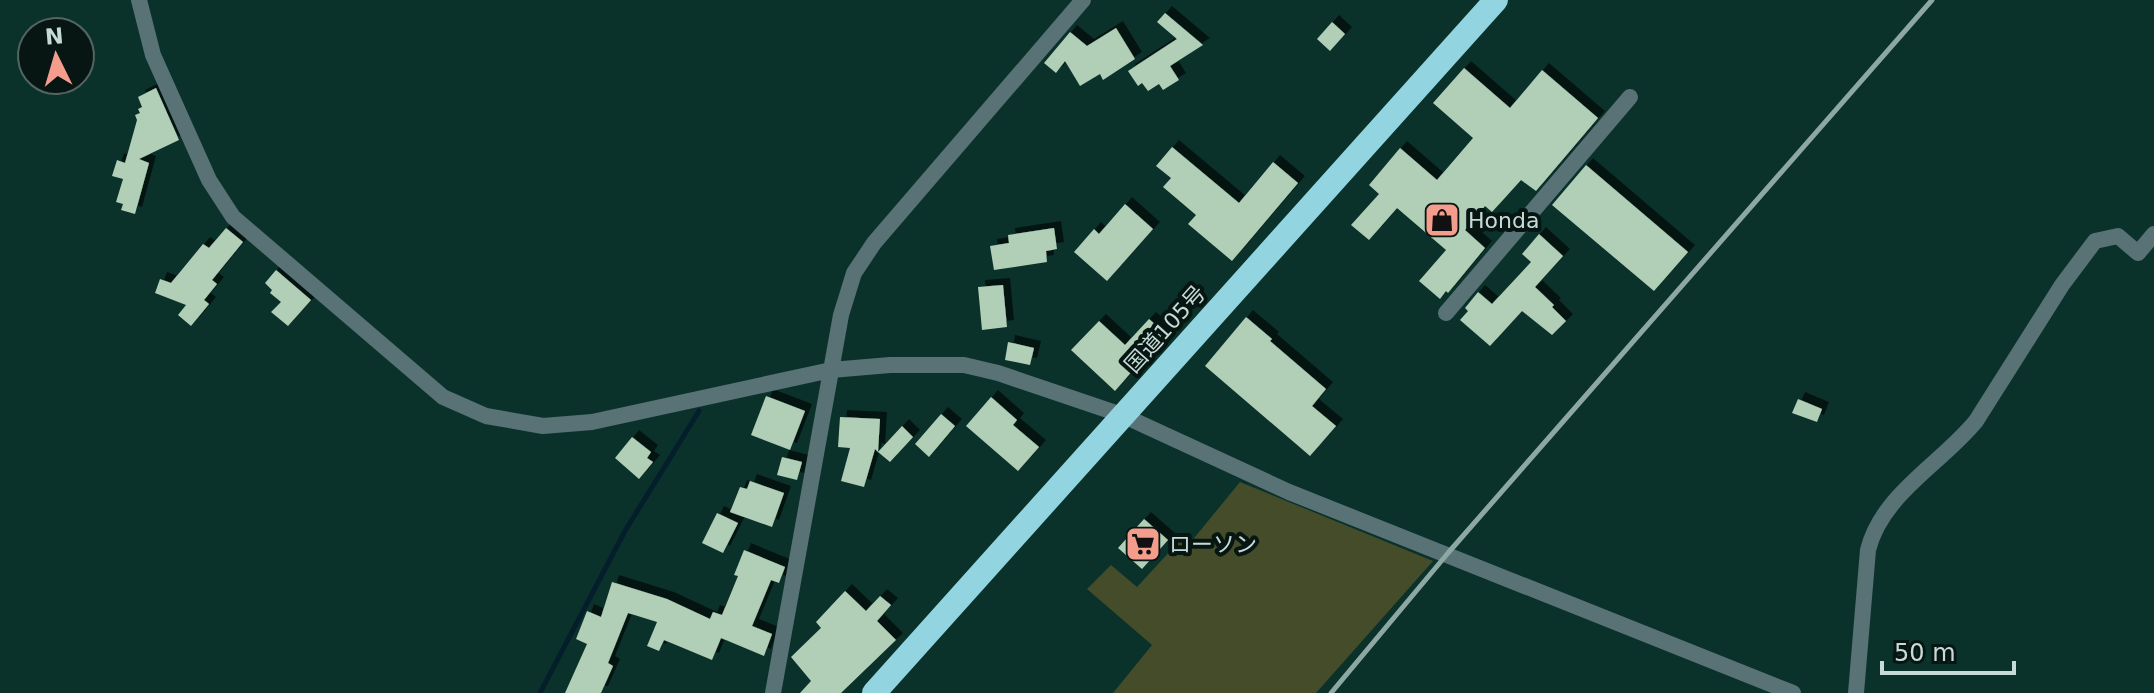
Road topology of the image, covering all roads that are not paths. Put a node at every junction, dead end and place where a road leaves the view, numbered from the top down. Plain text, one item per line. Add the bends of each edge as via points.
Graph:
1 (139, 0) edge
2 (1083, 0) edge
3 (1496, 0) edge
4 (1630, 97) dead end
5 (2154, 234) edge
6 (1446, 313) dead end
7 (831, 370) junction
8 (1122, 415) junction
9 (773, 693) edge
10 (874, 693) edge
11 (1793, 693) edge
12 (1856, 693) edge

1 - 7 street via 153,55 209,180 233,217 443,397 486,416 543,426 592,422
2 - 7 street via 874,243 854,273
3 - 8 highway, 国道105号
4 - 6 street
5 - 12 street via 2138,253 2118,236 2095,241 1976,421 1889,506 1873,530
7 - 8 street via 964,365
7 - 9 street
8 - 10 highway, 国道105号
8 - 11 street via 1289,492

